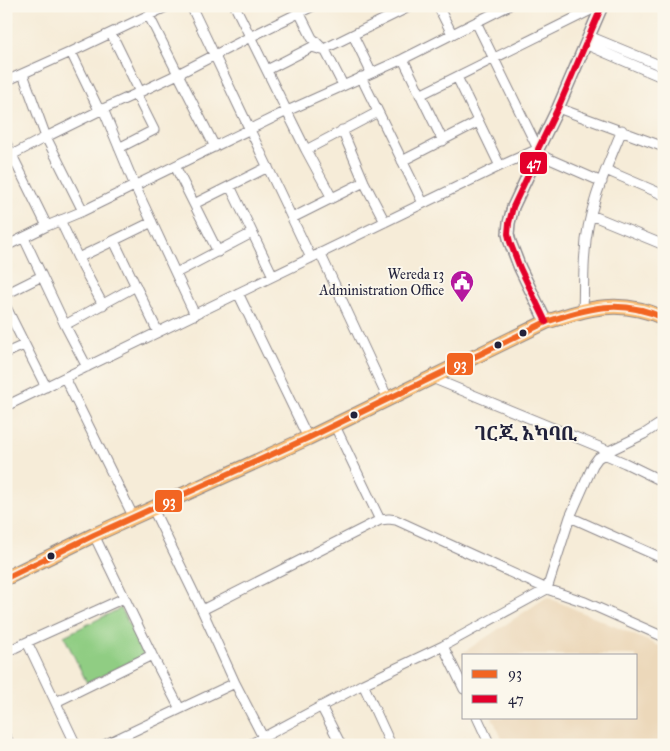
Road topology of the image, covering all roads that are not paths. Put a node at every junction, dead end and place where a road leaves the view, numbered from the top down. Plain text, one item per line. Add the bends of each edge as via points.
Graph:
1 (168, 6) edge
2 (191, 6) edge
3 (235, 6) edge
4 (313, 6) edge
5 (411, 6) edge
6 (438, 6) edge
7 (508, 6) edge
8 (600, 6) edge
9 (398, 9) edge
10 (298, 10) edge
11 (149, 16) junction
12 (476, 22) junction
13 (111, 33) junction
14 (452, 34) junction
15 (353, 35) junction
16 (250, 37) junction
17 (587, 40) junction
18 (322, 50) junction
19 (71, 52) junction
20 (215, 55) junction
21 (493, 58) junction
22 (403, 59) junction
23 (664, 67) edge
24 (267, 70) junction
25 (371, 72) junction
26 (23, 74) junction
27 (178, 74) junction
28 (361, 77) junction
29 (457, 77) junction
30 (664, 78) edge
31 (6, 81) edge
32 (343, 85) junction
33 (138, 93) junction
34 (420, 95) junction
35 (558, 108) junction
36 (102, 109) junction
37 (288, 111) junction
38 (378, 112) junction
39 (478, 122) junction
40 (250, 130) junction
41 (342, 130) junction
42 (622, 130) junction
43 (46, 137) junction
44 (443, 141) junction
45 (6, 143) edge
46 (664, 146) edge
47 (215, 147) junction
48 (119, 148) junction
49 (306, 150) junction
50 (538, 152) junction
51 (9, 156) edge
52 (402, 161) junction
53 (175, 166) junction
54 (500, 166) junction
55 (268, 168) junction
56 (606, 170) junction
57 (364, 182) junction
58 (602, 182) junction
59 (135, 186) junction
60 (230, 186) junction
61 (664, 195) edge
62 (332, 198) junction
63 (423, 203) junction
64 (194, 204) junction
65 (83, 210) junction
66 (591, 215) junction
67 (292, 218) junction
68 (60, 220) junction
69 (152, 222) junction
70 (385, 222) junction
71 (47, 226) junction
72 (252, 233) junction
73 (24, 238) junction
74 (114, 241) junction
75 (7, 243) edge
76 (664, 245) edge
77 (218, 252) junction
78 (320, 253) junction
79 (78, 258) junction
80 (311, 258) junction
81 (176, 273) junction
82 (42, 276) junction
83 (273, 276) junction
84 (136, 286) junction
85 (238, 293) junction
86 (6, 294) edge
87 (103, 305) junction
88 (6, 307) edge
89 (583, 310) junction
90 (195, 314) junction
91 (664, 318) edge
92 (546, 322) junction
93 (65, 325) junction
94 (158, 332) junction
95 (24, 345) junction
96 (6, 354) edge
97 (87, 367) junction
98 (65, 378) junction
99 (432, 378) junction
100 (46, 387) junction
101 (388, 399) junction
102 (6, 406) edge
103 (664, 422) edge
104 (334, 424) junction
105 (308, 438) junction
106 (606, 453) junction
107 (664, 482) edge
108 (153, 509) junction
109 (570, 517) junction
110 (134, 518) junction
111 (380, 520) junction
112 (94, 535) junction
113 (664, 559) edge
114 (6, 578) edge
115 (547, 590) junction
116 (124, 598) junction
117 (202, 610) junction
118 (664, 636) edge
119 (28, 642) junction
120 (443, 646) junction
121 (6, 652) edge
122 (152, 655) junction
123 (235, 683) junction
124 (363, 684) junction
125 (462, 685) edge
126 (56, 702) junction
127 (321, 706) junction
128 (180, 708) junction
129 (477, 718) edge
130 (6, 736) edge
131 (265, 741) edge
132 (117, 742) edge
133 (390, 744) edge
134 (10, 745) edge
135 (76, 745) edge
136 (104, 745) edge
137 (250, 745) edge
138 (341, 745) edge
139 (490, 745) edge

1 - 11 street
2 - 20 street
3 - 16 street
4 - 10 street
5 - 9 street
6 - 14 street
7 - 12 street
8 - 17 street
8 - 21 street
9 - 15 street
10 - 16 street
10 - 18 street
11 - 13 street
11 - 27 street
12 - 14 street
12 - 21 street
13 - 19 street
13 - 33 street
14 - 22 street
15 - 18 street
15 - 25 street
16 - 20 street
16 - 24 street
17 - 23 street
17 - 30 street
17 - 35 street
18 - 24 street via 312,47
18 - 32 street
19 - 26 street
19 - 36 street via 98,108
20 - 27 street
20 - 40 street
21 - 29 street
21 - 50 street
22 - 25 street
22 - 34 street
24 - 37 street
25 - 28 street
26 - 31 street
26 - 43 street
27 - 33 street
27 - 47 street
28 - 32 street
28 - 38 street
29 - 34 street
29 - 39 street
32 - 37 street
33 - 36 street
33 - 48 street via 154,130
34 - 44 street
35 - 42 street
35 - 50 street
36 - 43 street
36 - 48 street
37 - 40 street
37 - 49 street
38 - 41 street
38 - 52 street
39 - 44 street
39 - 54 street
40 - 47 street
40 - 55 street
41 - 49 street
41 - 57 street
42 - 46 street
42 - 56 street
43 - 51 street
43 - 65 street
44 - 52 street
45 - 51 street
47 - 53 street
48 - 59 street
49 - 62 street
50 - 54 street
50 - 58 street
50 - 92 street via 513,207 508,234
51 - 71 street
52 - 63 street
53 - 59 street
53 - 64 street
54 - 63 street
55 - 60 street
55 - 67 street
56 - 58 street
56 - 61 street
57 - 62 street
57 - 70 street
58 - 66 street
59 - 65 street
59 - 69 street
60 - 64 street
60 - 72 street
62 - 67 street
63 - 70 street
64 - 77 street
65 - 68 street
66 - 76 street
66 - 89 street via 585,251
67 - 80 street
68 - 71 street
68 - 79 street
69 - 74 street
69 - 81 street
70 - 78 street
71 - 73 street
72 - 77 street
72 - 83 street
73 - 75 street
73 - 82 street
74 - 79 street
74 - 84 street
77 - 81 street
78 - 80 street
78 - 101 street
79 - 87 street
80 - 83 street
81 - 90 street
82 - 86 street
82 - 93 street
83 - 85 street
84 - 87 street
84 - 94 street
85 - 90 street
85 - 105 street
87 - 93 street
88 - 95 street
89 - 91 main road via 622,306
89 - 92 main road
90 - 94 street
92 - 99 main road
93 - 97 street
94 - 97 street
95 - 96 street
95 - 100 street
97 - 98 street
98 - 100 street
98 - 110 street
99 - 101 main road
99 - 106 street
100 - 102 street
101 - 104 main road
103 - 106 street
104 - 105 main road
104 - 111 street
105 - 108 main road
106 - 107 street
106 - 109 street via 593,465
108 - 110 main road
108 - 117 street
109 - 113 street
109 - 115 street
110 - 112 main road
111 - 115 street via 396,520
111 - 117 street
112 - 114 main road
112 - 116 street
115 - 118 street via 585,602
115 - 120 street
116 - 119 street
116 - 122 street
117 - 123 street
119 - 121 street
119 - 126 street
120 - 124 street
120 - 125 street
122 - 126 street
122 - 128 street
123 - 128 street
123 - 131 street
124 - 127 street
124 - 133 street
126 - 135 street
127 - 131 street
127 - 138 street
128 - 132 street
129 - 139 street
130 - 134 street
131 - 137 street
132 - 136 street

